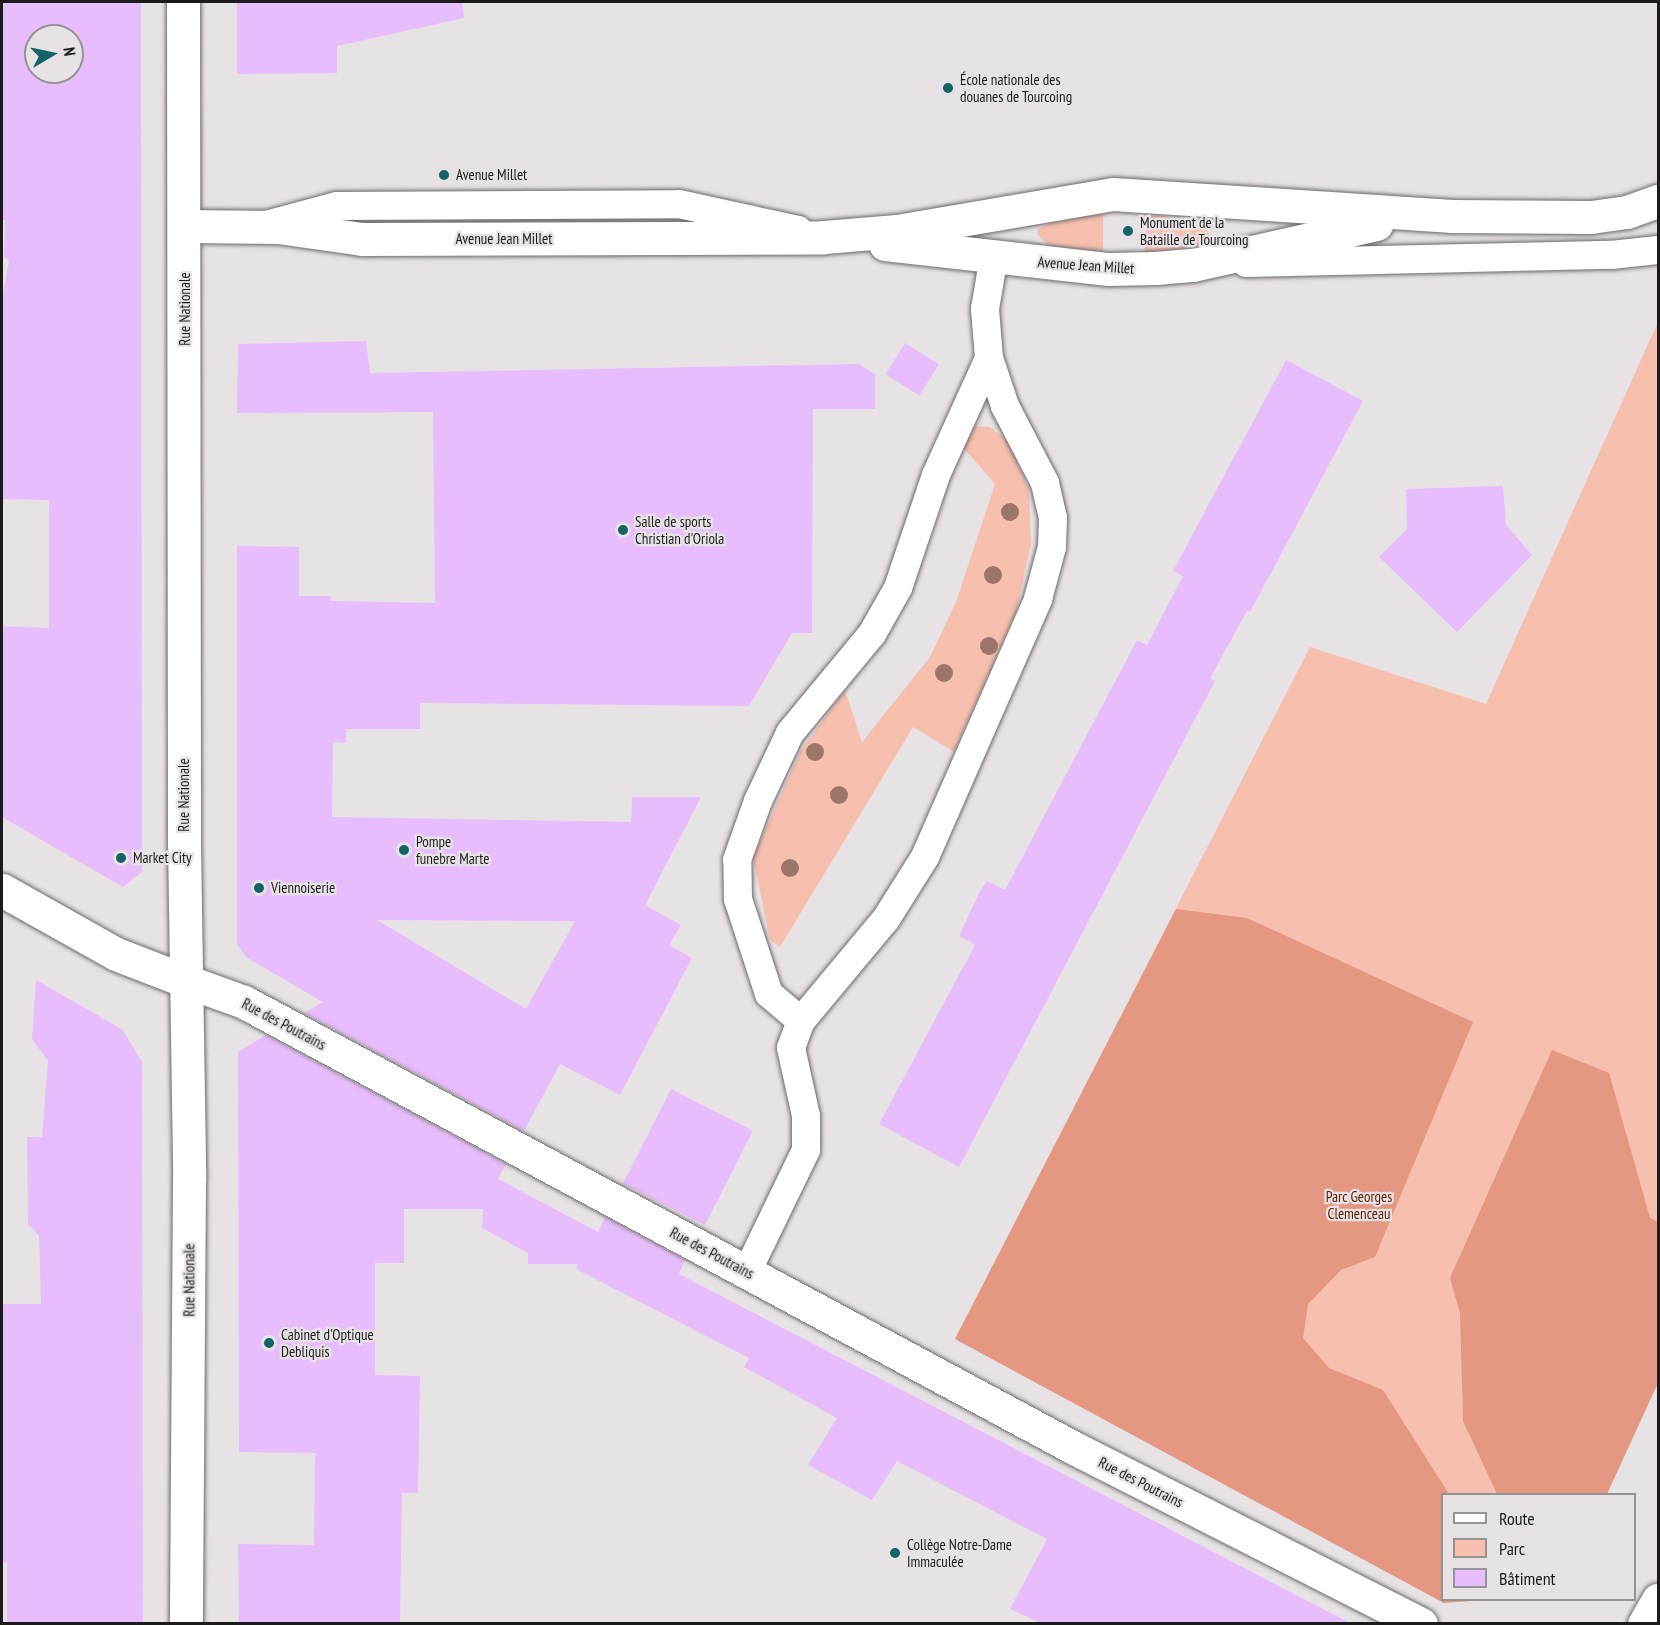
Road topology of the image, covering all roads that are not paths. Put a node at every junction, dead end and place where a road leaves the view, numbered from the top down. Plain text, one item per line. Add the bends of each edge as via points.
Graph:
1 (183, 2) edge
2 (1659, 201) edge
3 (1452, 216) junction
4 (185, 226) junction
5 (824, 237) junction
6 (1659, 250) edge
7 (994, 256) junction
8 (1193, 265) junction
9 (989, 357) junction
10 (2, 890) edge
11 (186, 981) junction
12 (801, 1022) junction
13 (747, 1272) junction
14 (1659, 1600) edge
15 (186, 1623) edge
16 (1421, 1623) edge
17 (1644, 1623) edge

1 - 4 main road, Rue Nationale
2 - 3 main road, Avenue Jean Millet via 1627,212 1591,217
3 - 5 main road, Avenue Jean Millet via 1234,205 1138,193 1082,198 897,231
3 - 8 main road, Avenue Jean Millet via 1340,230
4 - 5 main road, Avenue Jean Millet via 259,227 362,239
4 - 11 main road, Rue Nationale
5 - 7 main road, Avenue Jean Millet
6 - 8 lane via 1602,256
7 - 8 main road, Avenue Jean Millet via 1109,269
7 - 9 lane via 985,309
9 - 12 lane via 1005,406 1045,483 1053,518 1052,547 1038,599 925,856 886,919
9 - 12 lane via 936,475 898,588 872,634 790,733 758,801 737,861 738,899 769,994
10 - 11 main road, Rue des Poutrains via 116,954
11 - 13 main road, Rue des Poutrains via 244,1002
11 - 15 main road, Rue Nationale
12 - 13 lane via 791,1047 806,1116 806,1150
13 - 16 main road, Rue des Poutrains via 1074,1448
14 - 17 main road

